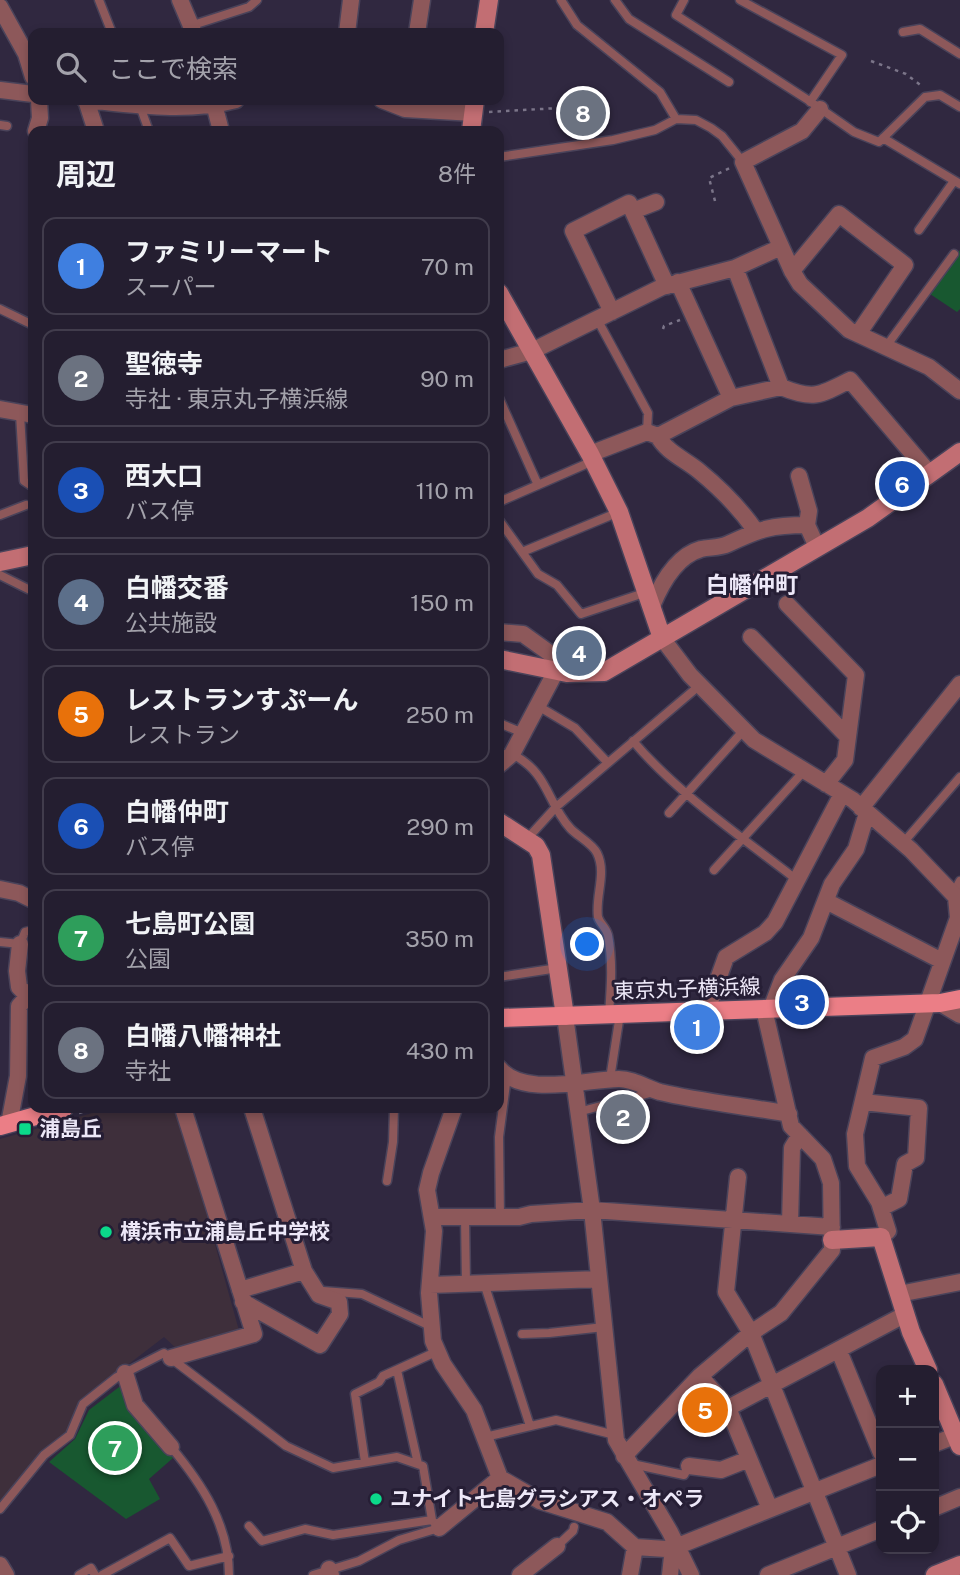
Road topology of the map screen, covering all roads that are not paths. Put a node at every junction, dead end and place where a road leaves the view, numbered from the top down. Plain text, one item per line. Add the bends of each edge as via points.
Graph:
1 (99, 0) edge
2 (180, 0) edge
3 (257, 0) edge
4 (351, 0) edge
5 (422, 0) edge
6 (489, 0) edge
7 (561, 0) edge
8 (615, 0) edge
9 (684, 0) edge
10 (740, 0) edge
11 (0, 7) edge
12 (110, 28) edge
13 (192, 28) edge
14 (195, 28) edge
15 (348, 28) edge
16 (418, 28) edge
17 (485, 28) edge
18 (903, 32) dead end
19 (960, 54) edge
20 (28, 61) edge
21 (729, 82) dead end
22 (0, 90) edge
23 (28, 93) edge
24 (39, 105) edge
25 (88, 105) edge
26 (140, 105) edge
27 (214, 105) edge
28 (412, 105) edge
29 (815, 105) junction
30 (960, 107) edge
31 (473, 115) edge
32 (677, 119) junction
33 (38, 126) edge
34 (94, 126) edge
35 (147, 126) edge
36 (220, 126) edge
37 (883, 138) junction
38 (504, 155) edge
39 (743, 162) junction
40 (957, 182) edge
41 (656, 202) dead end
42 (633, 211) junction
43 (919, 230) dead end
44 (781, 247) junction
45 (954, 254) dead end
46 (735, 268) junction
47 (792, 271) junction
48 (673, 284) junction
49 (504, 302) edge
50 (0, 309) edge
51 (612, 312) junction
52 (597, 319) junction
53 (28, 323) edge
54 (858, 334) junction
55 (885, 348) junction
56 (532, 351) junction
57 (504, 359) edge
58 (781, 387) junction
59 (960, 391) edge
60 (731, 398) junction
61 (0, 409) edge
62 (504, 409) edge
63 (27, 414) edge
64 (653, 434) junction
65 (960, 452) edge
66 (592, 458) junction
67 (930, 474) junction
68 (799, 476) dead end
69 (28, 484) edge
70 (538, 485) junction
71 (504, 500) edge
72 (26, 505) dead end
73 (619, 512) junction
74 (0, 515) edge
75 (807, 525) junction
76 (504, 527) edge
77 (755, 530) junction
78 (817, 547) junction
79 (522, 552) junction
80 (28, 556) edge
81 (0, 562) edge
82 (0, 575) edge
83 (28, 589) dead end
84 (649, 599) junction
85 (787, 604) dead end
86 (504, 632) edge
87 (751, 637) dead end
88 (662, 638) junction
89 (504, 660) edge
90 (561, 672) junction
91 (960, 684) edge
92 (700, 685) junction
93 (537, 705) junction
94 (504, 725) edge
95 (744, 730) junction
96 (523, 733) junction
97 (848, 737) junction
98 (633, 741) junction
99 (505, 760) edge
100 (608, 763) junction
101 (804, 771) junction
102 (960, 777) edge
103 (826, 784) junction
104 (688, 793) junction
105 (842, 794) junction
106 (556, 807) junction
107 (864, 810) junction
108 (669, 813) dead end
109 (504, 825) edge
110 (743, 838) junction
111 (526, 840) junction
112 (903, 843) junction
113 (713, 870) dead end
114 (797, 880) junction
115 (956, 888) edge
116 (0, 889) edge
117 (28, 898) edge
118 (826, 901) junction
119 (959, 918) edge
120 (28, 931) edge
121 (0, 942) edge
122 (20, 944) junction
123 (942, 961) junction
124 (559, 968) junction
125 (504, 975) edge
126 (28, 993) edge
127 (28, 998) edge
128 (960, 999) edge
129 (934, 1003) junction
130 (768, 1009) junction
131 (706, 1010) junction
132 (615, 1014) junction
133 (960, 1015) edge
134 (565, 1016) junction
135 (504, 1018) edge
136 (504, 1072) edge
137 (610, 1079) junction
138 (575, 1084) junction
139 (657, 1091) junction
140 (863, 1102) junction
141 (578, 1111) junction
142 (47, 1113) edge
143 (185, 1113) edge
144 (254, 1113) edge
145 (394, 1113) edge
146 (452, 1113) edge
147 (500, 1113) edge
148 (789, 1114) junction
149 (4, 1125) edge
150 (800, 1135) junction
151 (737, 1177) dead end
152 (387, 1181) dead end
153 (881, 1208) junction
154 (592, 1210) junction
155 (433, 1217) junction
156 (465, 1217) junction
157 (500, 1218) junction
158 (734, 1219) junction
159 (790, 1223) junction
160 (832, 1233) junction
161 (881, 1237) junction
162 (304, 1271) junction
163 (599, 1279) junction
164 (960, 1282) edge
165 (484, 1283) junction
166 (466, 1284) junction
167 (430, 1285) junction
168 (316, 1290) junction
169 (899, 1294) junction
170 (242, 1296) junction
171 (906, 1314) junction
172 (604, 1327) junction
173 (432, 1328) junction
174 (751, 1333) junction
175 (522, 1334) dead end
176 (438, 1351) junction
177 (839, 1351) junction
178 (171, 1358) junction
179 (926, 1365) edge
180 (397, 1370) junction
181 (125, 1373) junction
182 (700, 1376) junction
183 (772, 1386) junction
184 (939, 1395) edge
185 (729, 1408) junction
186 (530, 1426) junction
187 (615, 1435) junction
188 (485, 1437) junction
189 (959, 1439) edge
190 (876, 1441) edge
191 (939, 1443) edge
192 (171, 1447) joint
193 (750, 1458) junction
194 (627, 1460) junction
195 (366, 1462) junction
196 (418, 1464) junction
197 (689, 1466) joint
198 (876, 1467) edge
199 (500, 1478) junction
200 (814, 1490) junction
201 (960, 1497) edge
202 (939, 1506) edge
203 (0, 1508) edge
204 (770, 1509) junction
205 (435, 1524) junction
206 (249, 1526) dead end
207 (574, 1527) dead end
208 (876, 1531) edge
209 (557, 1546) joint
210 (675, 1546) junction
211 (635, 1547) junction
212 (837, 1547) junction
213 (229, 1556) junction
214 (0, 1565) edge
215 (960, 1565) edge
216 (324, 1573) edge
217 (6, 1575) edge
218 (79, 1575) edge
219 (95, 1575) edge
220 (102, 1575) edge
221 (229, 1575) edge
222 (520, 1575) edge
223 (630, 1575) edge
224 (670, 1575) edge
225 (691, 1575) edge
226 (768, 1575) edge
227 (848, 1575) edge
228 (935, 1575) edge

1 - 12 lane
2 - 13 street
3 - 14 lane
4 - 15 street
5 - 16 street
6 - 17 street
7 - 32 lane via 576,26 660,92
8 - 21 lane via 629,19
9 - 29 lane via 676,16
10 - 29 lane via 842,55
11 - 20 street
18 - 19 lane via 920,29
22 - 23 street
24 - 33 street
25 - 34 street
26 - 35 lane
27 - 36 street
28 - 31 street
29 - 37 lane via 854,132 879,142
29 - 39 street via 802,131
30 - 37 lane via 940,95 925,97
32 - 38 lane via 655,130 613,140
32 - 39 lane via 696,120 711,128
37 - 40 lane
39 - 44 street
40 - 43 lane
41 - 42 street
42 - 48 street
42 - 51 street via 629,203 573,231
44 - 46 street
44 - 47 street
45 - 55 lane
46 - 48 street
46 - 58 street
47 - 54 street via 824,308
47 - 54 street via 839,214 905,265
48 - 51 street
48 - 60 street
49 - 56 street
50 - 53 lane
51 - 52 street
52 - 56 street
52 - 64 lane via 648,413
54 - 55 street
55 - 59 street via 929,367
56 - 57 street
56 - 66 street
58 - 60 street
58 - 67 street via 804,396 825,394 850,380
60 - 64 street
61 - 63 street
62 - 70 lane
63 - 69 lane via 24,481
64 - 66 street
64 - 77 street via 736,504
65 - 67 street
66 - 70 lane
66 - 73 street
67 - 78 street
68 - 75 street via 809,512
70 - 71 lane
72 - 74 lane
73 - 79 lane
73 - 84 street
75 - 77 street
75 - 78 street
76 - 79 lane
77 - 84 street via 683,559
78 - 88 street
79 - 84 lane via 581,614
80 - 81 street
82 - 83 lane
84 - 88 street
85 - 97 street via 856,675
86 - 90 street via 523,634 555,657
87 - 97 street
88 - 90 street via 604,672
88 - 92 street
89 - 90 street
90 - 93 street
91 - 107 street
92 - 95 street
92 - 98 lane
93 - 96 street
93 - 100 lane via 575,728
94 - 96 lane
95 - 101 street
95 - 104 lane
96 - 99 street
97 - 103 street via 845,760
98 - 100 lane
98 - 104 lane
99 - 106 lane via 524,760 541,777
100 - 106 lane
101 - 103 street
101 - 110 lane
102 - 112 lane
103 - 105 street
104 - 108 lane
104 - 110 lane
105 - 107 street
105 - 114 street
106 - 111 lane
106 - 132 lane via 569,827 597,853 602,880 597,897 599,920 607,930
107 - 112 street
107 - 118 street via 856,849
109 - 111 street
110 - 113 lane
110 - 114 lane
111 - 124 street via 541,855
112 - 115 street
114 - 131 street via 765,933 726,957
115 - 119 street
116 - 117 street
118 - 123 street
118 - 130 street via 811,938
119 - 123 street
120 - 122 lane
121 - 122 lane
122 - 126 street via 19,987
123 - 129 street
124 - 125 lane
124 - 134 street
127 - 149 street via 19,1006 18,1076
128 - 129 main road, 東京丸子横浜線
129 - 130 main road, 東京丸子横浜線
129 - 133 street
129 - 140 street via 915,1039 873,1058
130 - 131 main road, 東京丸子横浜線
130 - 148 street
131 - 132 main road, 東京丸子横浜線
132 - 134 main road, 東京丸子横浜線
132 - 137 lane
134 - 135 main road, 東京丸子横浜線
134 - 138 street
136 - 138 street via 529,1083
137 - 138 street
137 - 139 street via 632,1080
138 - 141 street
139 - 141 lane
139 - 148 street
140 - 153 street via 855,1134 857,1166
140 - 153 street via 919,1108 916,1158 905,1164 899,1199
141 - 154 street
142 - 149 main road
143 - 170 street
144 - 162 street
145 - 152 lane
146 - 155 street via 429,1181
147 - 157 lane
148 - 150 street via 791,1126
150 - 159 street via 792,1148
150 - 160 street via 823,1159 831,1183
151 - 158 street
153 - 161 street via 888,1231
154 - 157 street
154 - 158 street
154 - 163 street
155 - 156 street
155 - 167 street
156 - 157 street
156 - 166 lane
158 - 159 street
158 - 174 street via 726,1292
159 - 160 street
160 - 161 street
160 - 174 street via 832,1250 781,1313
161 - 169 street
162 - 168 street
162 - 170 street
163 - 165 street
163 - 172 street
164 - 169 street
165 - 166 street
165 - 186 lane
166 - 167 street
167 - 173 street
168 - 170 street via 339,1302 340,1314 320,1345
168 - 173 lane via 362,1294
169 - 171 street
170 - 178 street via 254,1334
171 - 177 street
171 - 179 street
172 - 175 lane
172 - 187 street
173 - 176 street
174 - 182 street
174 - 183 street
176 - 180 lane
176 - 188 street
177 - 183 street
177 - 190 street
178 - 181 lane via 164,1353
178 - 195 lane via 286,1446 333,1468
180 - 195 lane via 355,1394
180 - 196 lane
181 - 192 street via 135,1405
181 - 203 lane via 83,1404 70,1435 44,1455
182 - 185 street
182 - 194 street
183 - 185 street
183 - 200 street
184 - 189 street
185 - 193 street
186 - 187 lane via 556,1420
186 - 188 lane
187 - 194 street
188 - 199 street
189 - 191 street
192 - 213 lane via 209,1498
193 - 197 street via 721,1470
193 - 204 street
194 - 197 lane via 684,1475
194 - 210 street
195 - 196 lane via 397,1457
196 - 205 lane via 423,1466
198 - 200 street
199 - 205 street
199 - 211 street via 540,1501 607,1522
200 - 204 street
200 - 212 street
201 - 202 street
204 - 210 street
205 - 206 lane via 333,1535 305,1529 262,1541
205 - 216 lane
207 - 209 lane
208 - 212 street
209 - 222 street
210 - 211 street
210 - 224 street
210 - 225 street
211 - 223 street
212 - 226 street
212 - 227 street
213 - 220 lane via 189,1566 170,1538
213 - 221 lane
214 - 217 street
215 - 228 street
218 - 219 lane via 91,1568

